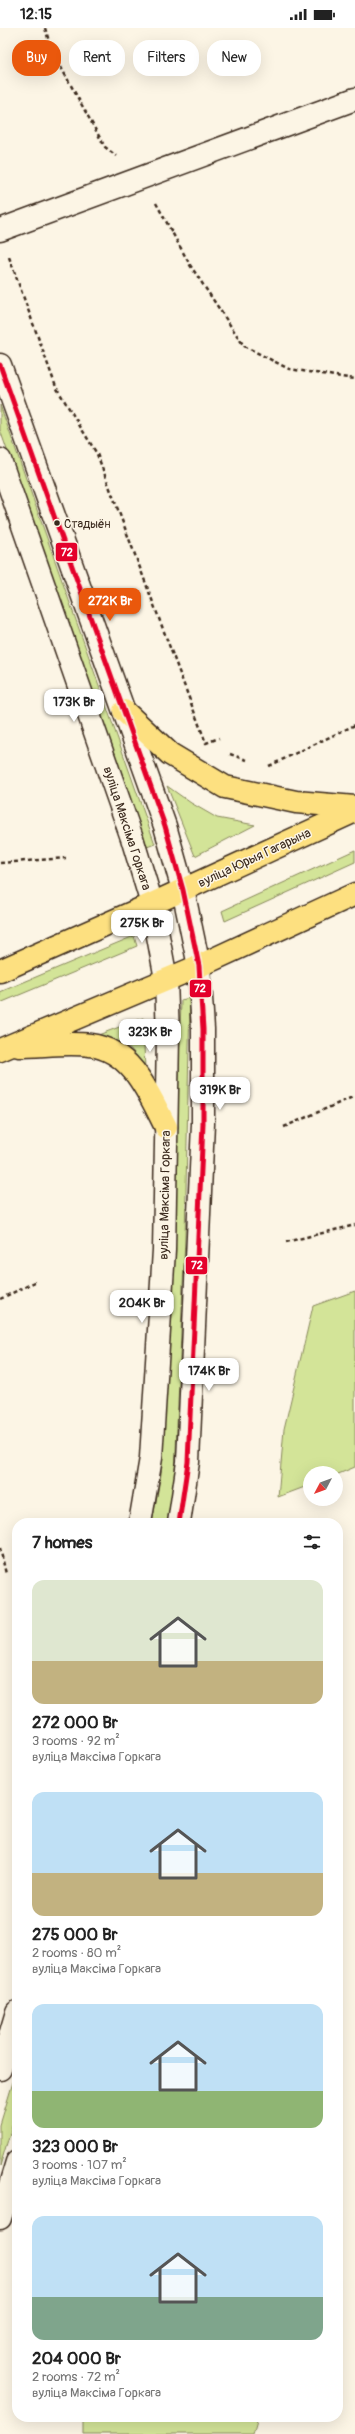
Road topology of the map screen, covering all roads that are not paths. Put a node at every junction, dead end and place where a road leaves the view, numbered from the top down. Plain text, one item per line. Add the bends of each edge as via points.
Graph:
1 (355, 98) edge
2 (0, 230) edge
3 (0, 365) edge
4 (0, 460) edge
5 (124, 711) junction
6 (355, 807) edge
7 (355, 811) edge
8 (183, 890) junction
9 (355, 894) edge
10 (152, 904) junction
11 (199, 966) junction
12 (0, 971) edge
13 (166, 978) junction
14 (5, 1048) edge
15 (166, 1127) junction
16 (141, 1518) edge
17 (180, 1518) edge
18 (12, 2029) edge
19 (0, 2069) edge
20 (12, 2178) edge
21 (0, 2218) edge

1 - 2 street
3 - 5 street
4 - 10 street, вуліца Максіма Горкага via 132,838
5 - 6 main road via 170,754 225,787 296,802
5 - 8 street via 165,826
7 - 8 main road, вуліца Юрыя Гагарына
8 - 10 main road, вуліца Юрыя Гагарына
8 - 11 street
9 - 11 main road
10 - 12 main road, вуліца Юрыя Гагарына
10 - 13 street, вуліца Максіма Горкага
11 - 13 main road
11 - 17 street via 203,1029 203,1124 188,1462
13 - 14 main road
13 - 15 street, вуліца Максіма Горкага
14 - 15 main road via 91,1045 120,1057 141,1079
15 - 16 street, вуліца Максіма Горкага via 164,1250 151,1458
18 - 19 street
20 - 21 street

